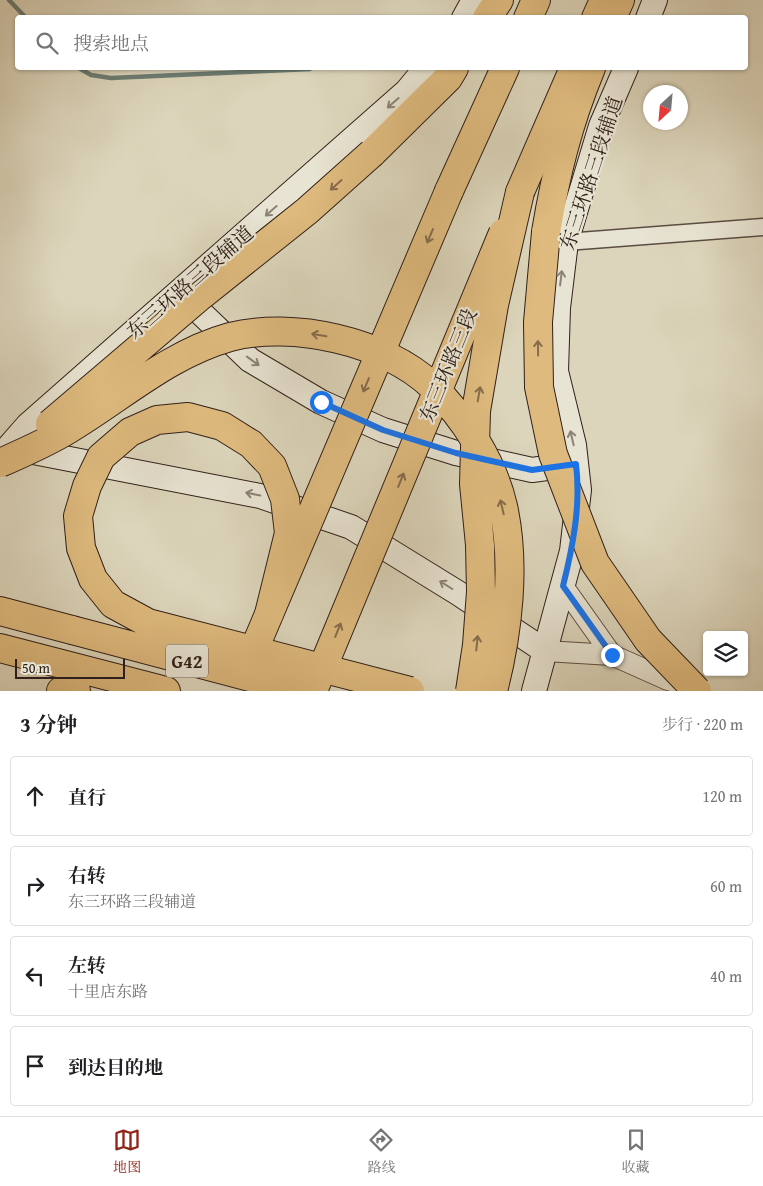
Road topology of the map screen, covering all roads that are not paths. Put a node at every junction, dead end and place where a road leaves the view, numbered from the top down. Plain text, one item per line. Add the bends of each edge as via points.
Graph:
1 (474, 0) edge
2 (499, 0) edge
3 (536, 0) edge
4 (604, 0) edge
5 (620, 0) edge
6 (655, 0) edge
7 (466, 15) edge
8 (490, 15) edge
9 (529, 15) edge
10 (597, 15) edge
11 (613, 15) edge
12 (649, 15) edge
13 (424, 70) edge
14 (453, 70) edge
15 (504, 70) edge
16 (573, 70) edge
17 (591, 70) edge
18 (625, 70) edge
19 (520, 192) junction
20 (763, 227) edge
21 (556, 237) junction
22 (179, 292) junction
23 (3, 452) edge
24 (576, 464) junction
25 (563, 586) junction
26 (0, 611) edge
27 (269, 614) junction
28 (0, 648) edge
29 (545, 651) junction
30 (612, 655) junction
31 (238, 688) edge
32 (61, 691) edge
33 (76, 691) edge
34 (166, 691) edge
35 (303, 691) edge
36 (313, 691) edge
37 (410, 691) edge
38 (470, 691) edge
39 (493, 691) edge
40 (534, 691) edge
41 (697, 691) edge
42 (708, 691) edge

1 - 7 main road
2 - 8 highway
3 - 9 highway
4 - 10 highway
5 - 11 highway
6 - 12 main road
13 -> 22 main road, 东三环路三段辅道 via 407,91
14 -> 23 highway, bridge via 372,153 307,211
15 -> 27 highway, bridge via 448,191
16 - 19 highway, 东三环路三段
17 - 21 highway via 573,112 556,171
18 - 21 main road, 东三环路三段辅道
36 -> 19 highway, 东三环路三段, bridge
38 -> 19 highway, bridge via 481,592 474,484 476,411 494,305
20 - 21 street
24 -> 21 main road, 东三环路三段辅道 via 556,371
41 -> 21 highway, bridge via 648,640 596,563 554,454 539,387 538,322
22 - 23 main road, 东三环路三段辅道 via 28,425
22 -> 24 main road via 250,360 321,402 383,430 456,453 532,470
29 -> 23 main road via 351,527 260,496
39 -> 23 highway, bridge via 506,615 510,556 503,506 489,465 461,419 431,385 394,360 355,343 317,334 268,332 231,337 181,355 68,430
24 - 25 main road, 东三环路三段辅道 via 579,490 572,551
25 - 29 main road, 东三环路三段辅道
25 - 30 street
26 - 35 highway, G42, bridge
27 - 31 highway, bridge
27 - 37 highway, bridge via 289,533 285,498 272,466 251,444 222,426 188,417 157,420 130,432 101,457 87,486 78,516 81,548 93,579 113,604 148,623
28 - 34 highway, G42
29 - 30 street
29 - 40 main road, 东三环路三段辅道
30 - 42 street via 668,680
32 - 33 highway

